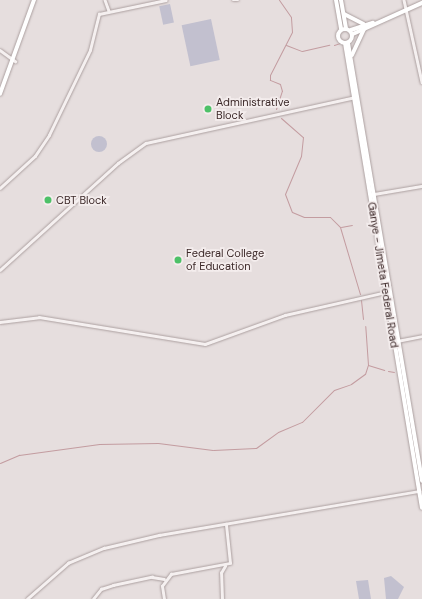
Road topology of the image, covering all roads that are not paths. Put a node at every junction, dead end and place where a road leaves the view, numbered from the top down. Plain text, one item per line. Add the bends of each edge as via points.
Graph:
1 (34, 0) edge
2 (105, 0) edge
3 (166, 0) edge
4 (232, 0) edge
5 (238, 0) edge
6 (336, 0) edge
7 (341, 0) edge
8 (404, 0) edge
9 (422, 3) edge
10 (407, 10) junction
11 (109, 11) junction
12 (344, 13) junction
13 (364, 26) junction
14 (346, 28) junction
15 (341, 30) junction
16 (352, 32) junction
17 (346, 43) junction
18 (0, 50) edge
19 (351, 58) junction
20 (15, 61) junction
21 (422, 82) edge
22 (0, 94) edge
23 (356, 97) junction
24 (422, 186) edge
25 (0, 188) edge
26 (374, 194) junction
27 (0, 270) edge
28 (386, 292) junction
29 (0, 322) edge
30 (422, 336) edge
31 (396, 341) junction
32 (416, 458) junction
33 (422, 481) edge
34 (419, 491) junction
35 (422, 508) edge
36 (226, 524) junction
37 (225, 566) junction
38 (164, 579) junction
39 (26, 599) edge
40 (93, 599) edge
41 (164, 599) edge
42 (222, 599) edge

1 - 20 main road
2 - 11 street
3 - 11 street
4 - 5 street
6 - 15 main road
7 - 12 main road
8 - 10 street
9 - 10 main road
10 - 13 main road
10 - 21 street
11 - 25 street via 99,14 90,50 49,135 36,156
12 - 13 main road
12 - 14 main road
13 - 16 main road
13 - 19 main road
14 - 15 main road
14 - 16 main road
15 - 17 main road via 338,38
16 - 17 main road
17 - 19 main road, Ganye - Jimeta Federal Road
17 - 23 main road, Ganye - Jimeta Federal Road
18 - 20 street
19 - 23 main road, Ganye - Jimeta Federal Road
20 - 22 main road
23 - 26 main road, Ganye - Jimeta Federal Road
23 - 27 street via 146,143 118,162
23 - 28 main road, Ganye - Jimeta Federal Road
24 - 26 street
26 - 31 main road, Ganye - Jimeta Federal Road
28 - 29 street via 286,315 205,344 39,317
28 - 31 main road, Ganye - Jimeta Federal Road
30 - 31 street
31 - 32 main road, Ganye - Jimeta Federal Road
32 - 33 main road, Ganye - Jimeta Federal Road
32 - 34 main road, Ganye - Jimeta Federal Road
34 - 35 main road, Ganye - Jimeta Federal Road
34 - 36 street
36 - 37 street via 231,558
36 - 39 street via 131,541 86,554 68,563
37 - 38 street via 171,574
37 - 42 street via 221,573
38 - 40 street via 152,577 113,585 101,589
38 - 41 street

